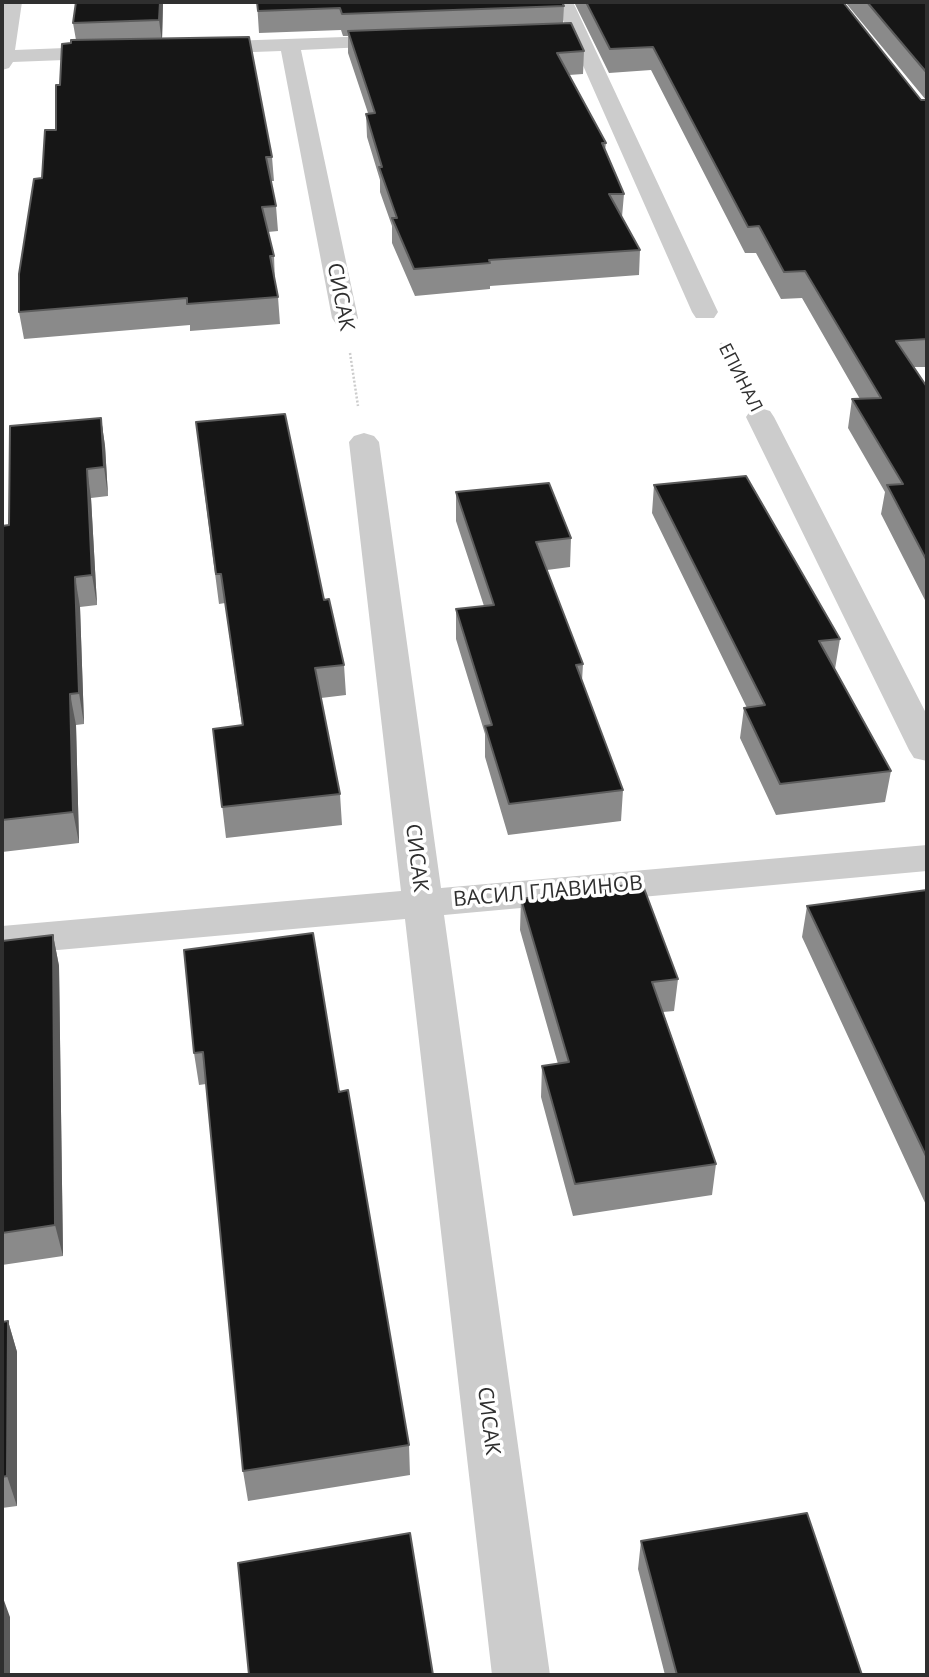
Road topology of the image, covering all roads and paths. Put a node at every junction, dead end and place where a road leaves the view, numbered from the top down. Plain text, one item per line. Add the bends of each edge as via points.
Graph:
1 (13, 2) edge
2 (564, 2) edge
3 (580, 36) junction
4 (552, 37) edge
5 (428, 41) edge
6 (290, 45) junction
7 (181, 49) edge
8 (140, 51) edge
9 (2, 59) edge
10 (705, 312) joint
11 (345, 318) joint
12 (760, 416) joint
13 (364, 442) joint
14 (927, 750) edge
15 (927, 858) edge
16 (422, 904) junction
17 (2, 942) edge
18 (521, 1675) edge

1 - 9 street
2 - 3 street
3 - 4 street
3 - 10 street
5 - 6 street
6 - 7 street
6 - 11 street, СИСАК
8 - 9 street
10 - 12 path, ЕПИНАЛ
11 - 13 path, СИСАК
12 - 14 street, ЕПИНАЛ
13 - 16 street, СИСАК
15 - 16 street, ВАСИЛ ГЛАВИНОВ
16 - 17 street, ВАСИЛ ГЛАВИНОВ
16 - 18 street, СИСАК

